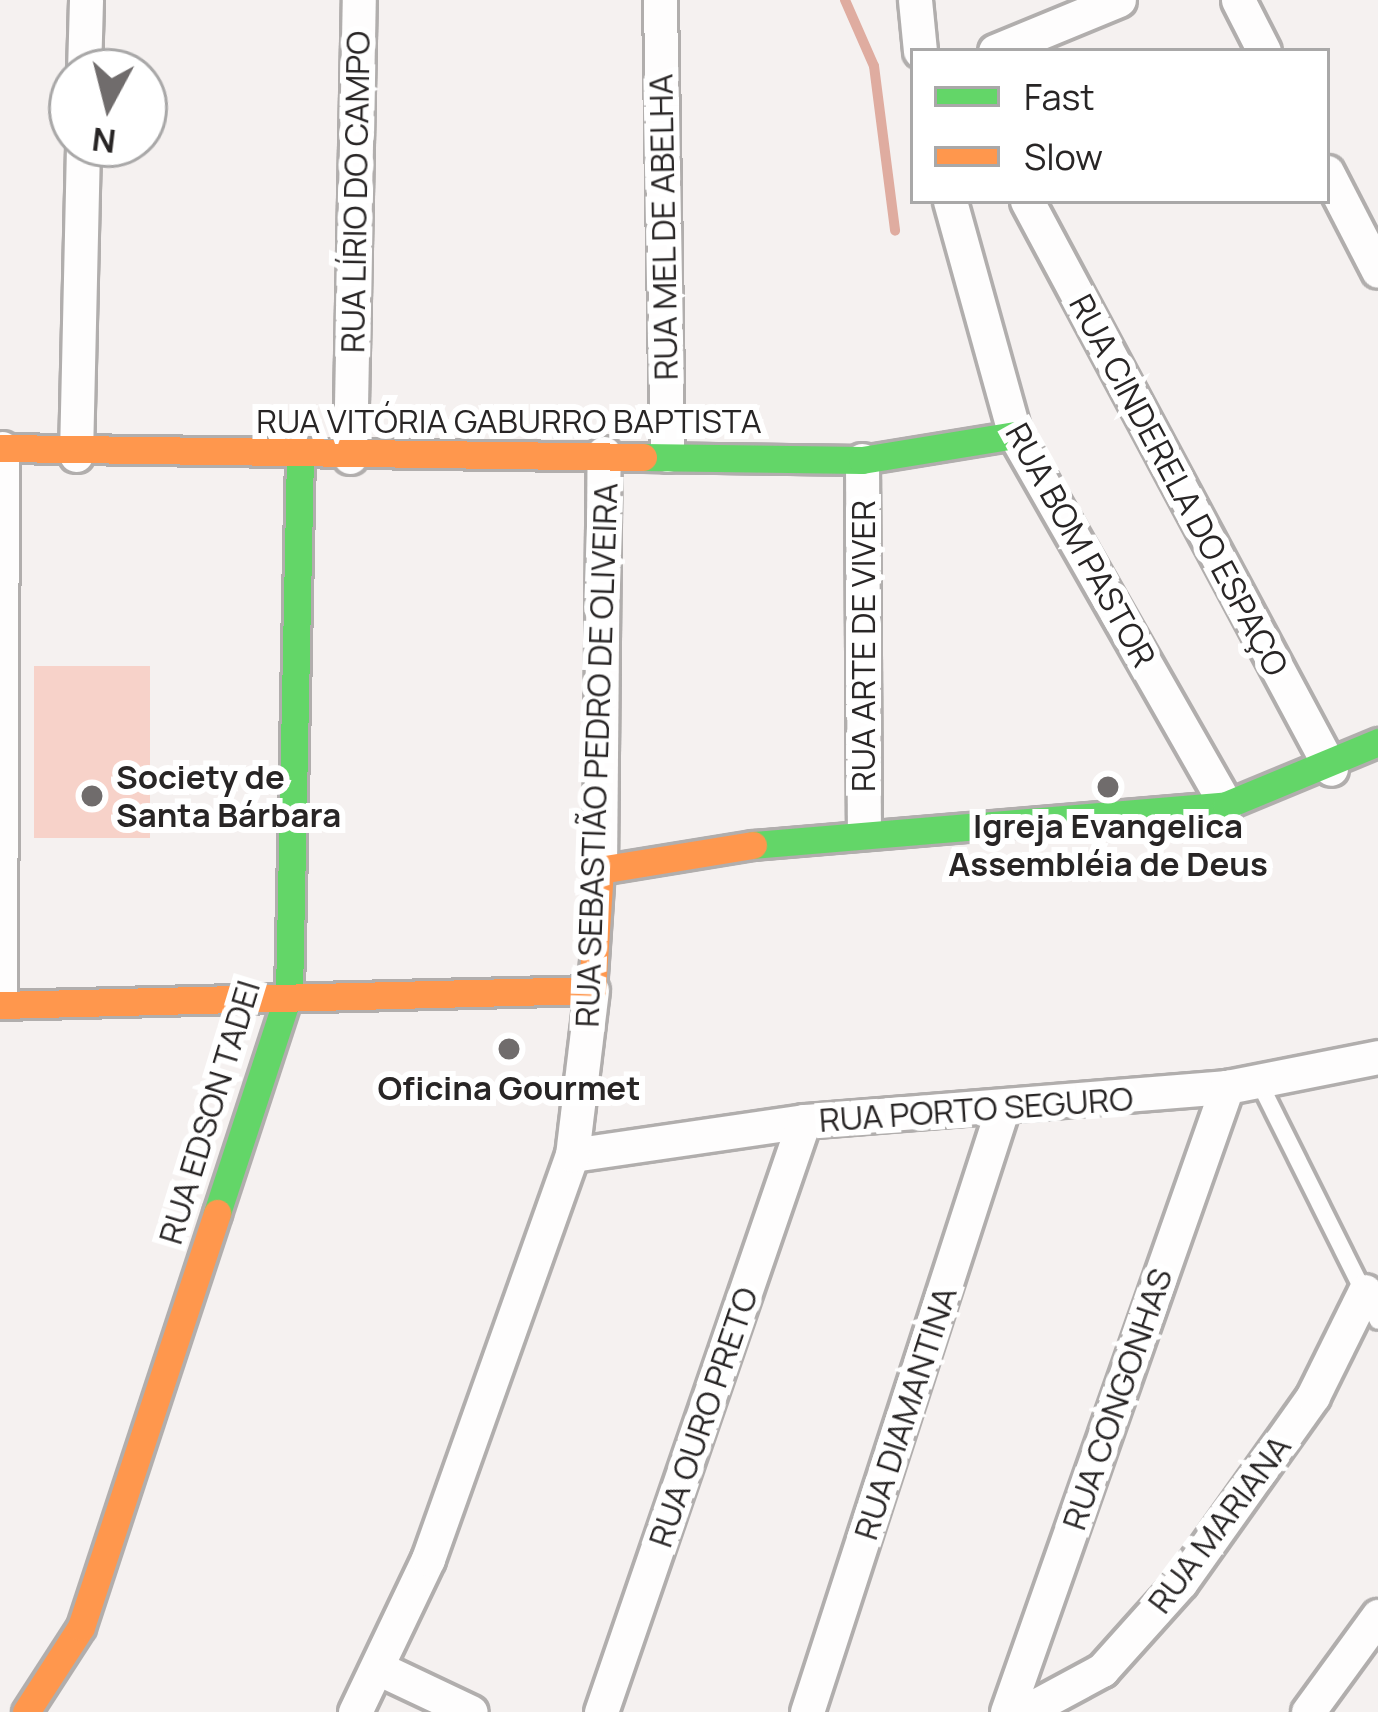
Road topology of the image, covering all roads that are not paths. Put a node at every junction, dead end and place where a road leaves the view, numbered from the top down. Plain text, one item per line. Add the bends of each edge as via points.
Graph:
1 (86, 0) edge
2 (359, 0) edge
3 (660, 0) edge
4 (915, 0) edge
5 (1119, 0) edge
6 (1238, 0) edge
7 (85, 48) edge
8 (920, 48) edge
9 (1002, 48) edge
10 (1262, 48) edge
11 (82, 168) edge
12 (1330, 178) edge
13 (951, 204) edge
14 (1029, 204) edge
15 (1378, 271) edge
16 (1015, 435) junction
17 (1, 448) edge
18 (604, 452) junction
19 (667, 454) junction
20 (76, 455) junction
21 (301, 456) junction
22 (350, 457) junction
23 (862, 460) junction
24 (1378, 742) edge
25 (1331, 769) junction
26 (1226, 805) junction
27 (864, 832) junction
28 (600, 870) junction
29 (592, 990) junction
30 (289, 993) junction
31 (1, 1001) edge
32 (1378, 1057) edge
33 (1242, 1082) junction
34 (1001, 1113) junction
35 (804, 1121) junction
36 (572, 1155) junction
37 (1371, 1306) edge
38 (1378, 1616) edge
39 (382, 1670) junction
40 (26, 1712) edge
41 (356, 1712) edge
42 (471, 1712) edge
43 (601, 1712) edge
44 (807, 1712) edge
45 (1007, 1712) edge
46 (1024, 1712) edge
47 (1308, 1712) edge

1 - 7 street
2 - 22 street, RUA LÍRIO DO CAMPO
3 - 19 street, RUA MEL DE ABELHA
4 - 8 street
5 - 9 street
6 - 10 street
11 - 20 street
12 - 15 street
13 - 16 street, RUA BOM PASTOR
14 - 25 street, RUA CINDERELA DO ESPAÇO
16 - 23 street, RUA VITÓRIA GABURRO BAPTISTA
16 - 26 street, RUA BOM PASTOR
17 - 20 street, RUA VITÓRIA GABURRO BAPTISTA
17 - 31 street
18 - 19 street, RUA VITÓRIA GABURRO BAPTISTA
18 - 22 street, RUA VITÓRIA GABURRO BAPTISTA
18 - 28 street, RUA SEBASTIÃO PEDRO DE OLIVEIRA
19 - 23 street, RUA VITÓRIA GABURRO BAPTISTA
20 - 21 street, RUA VITÓRIA GABURRO BAPTISTA
21 - 22 street, RUA VITÓRIA GABURRO BAPTISTA
21 - 30 street, RUA EDSON TADEI
23 - 27 street, RUA ARTE DE VIVER
24 - 25 street
25 - 26 street
26 - 27 street
27 - 28 street
28 - 29 street, RUA SEBASTIÃO PEDRO DE OLIVEIRA
29 - 30 street
29 - 36 street, RUA SEBASTIÃO PEDRO DE OLIVEIRA
30 - 31 street
30 - 40 street, RUA EDSON TADEI via 81,1628
32 - 33 street, RUA PORTO SEGURO
33 - 34 street, RUA PORTO SEGURO
33 - 37 lane
33 - 45 street, RUA CONGONHAS
34 - 35 street, RUA PORTO SEGURO
34 - 44 street, RUA DIAMANTINA
35 - 36 street, RUA PORTO SEGURO
35 - 43 street, RUA OURO PRETO
36 - 39 street, RUA SEBASTIÃO PEDRO DE OLIVEIRA
37 - 46 street, RUA MARIANA via 1181,1582 1102,1670
38 - 47 street
39 - 41 street, RUA SEBASTIÃO PEDRO DE OLIVEIRA
39 - 42 street

